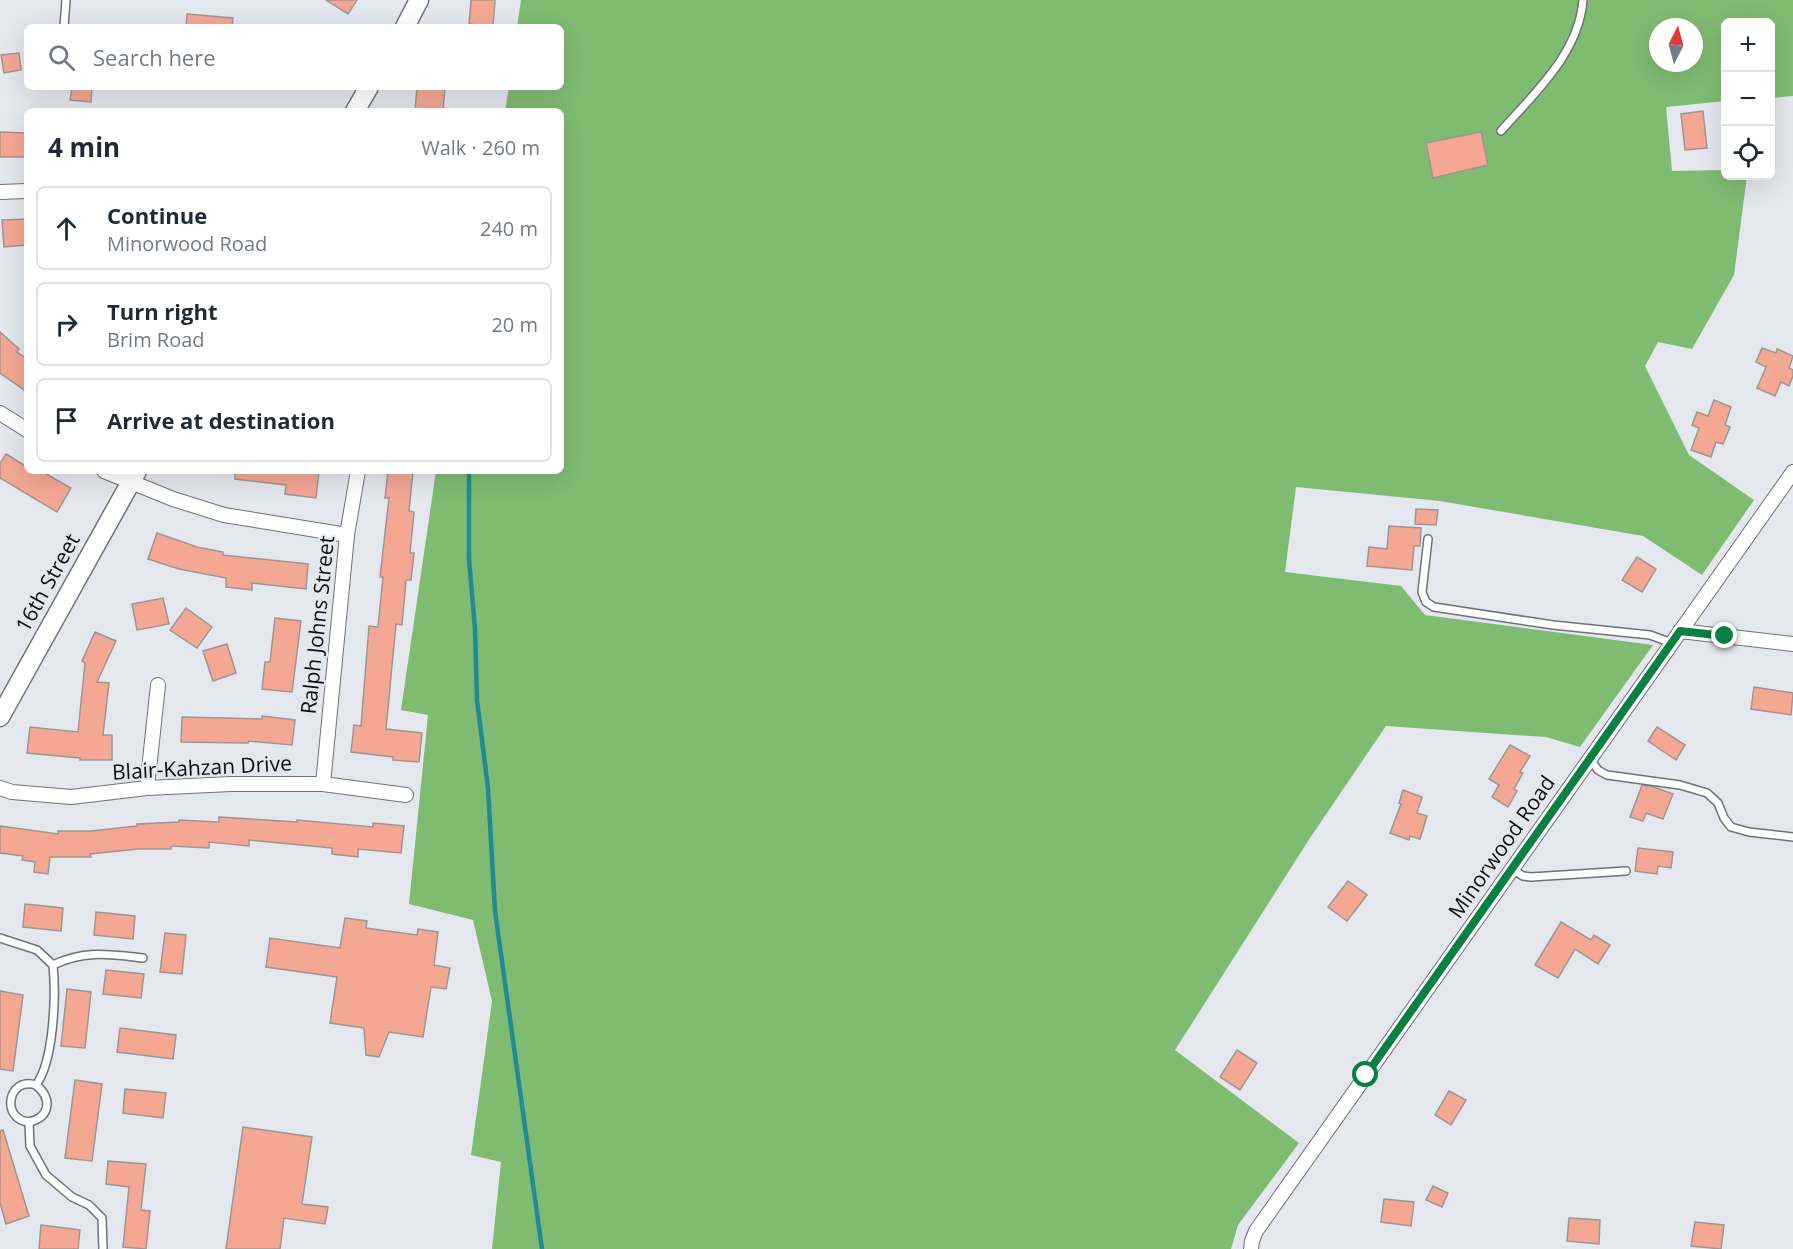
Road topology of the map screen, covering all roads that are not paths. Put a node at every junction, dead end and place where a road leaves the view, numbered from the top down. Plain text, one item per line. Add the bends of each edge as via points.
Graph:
1 (66, 0) edge
2 (419, 0) edge
3 (1583, 0) edge
4 (64, 24) edge
5 (407, 24) edge
6 (367, 90) edge
7 (357, 108) edge
8 (1501, 131) dead end
9 (24, 190) edge
10 (0, 192) edge
11 (0, 413) edge
12 (24, 428) edge
13 (1793, 472) edge
14 (357, 474) edge
15 (133, 477) edge
16 (347, 535) junction
17 (1428, 539) dead end
18 (1680, 631) junction
19 (1672, 643) junction
20 (1793, 644) edge
21 (158, 685) dead end
22 (0, 717) edge
23 (1590, 759) junction
24 (323, 784) junction
25 (0, 788) edge
26 (147, 788) junction
27 (406, 795) dead end
28 (1793, 837) edge
29 (1512, 869) junction
30 (1626, 870) dead end
31 (0, 938) edge
32 (143, 958) dead end
33 (53, 965) junction
34 (36, 1085) junction
35 (0, 1101) edge
36 (10, 1102) junction
37 (29, 1122) junction
38 (103, 1249) edge
39 (1251, 1249) edge

1 - 4 lane
2 - 5 street
3 - 8 lane via 1573,38 1559,63
6 - 7 street
9 - 10 street
11 - 12 street
13 - 18 street, Minorwood Road
14 - 16 street, Ralph Johns Street
15 - 16 street via 224,515
15 - 22 street, 16th Street
16 - 24 street, Ralph Johns Street
17 - 19 lane via 1422,592 1434,608 1650,635
18 - 19 street, Minorwood Road
18 - 20 street
19 - 23 street, Minorwood Road
21 - 26 street
23 - 28 lane via 1607,775 1680,785 1707,793 1718,803 1731,827
23 - 29 street, Minorwood Road
24 - 26 street, Blair-Kahzan Drive
24 - 27 street, Blair-Kahzan Drive
25 - 26 street, Blair-Kahzan Drive via 71,796
29 - 30 lane via 1532,877
29 - 39 street, Minorwood Road via 1256,1231
31 - 33 lane via 37,950
32 - 33 lane via 86,954
33 - 34 lane via 55,1007 46,1064
34 - 36 lane via 17,1087
34 - 37 lane via 44,1091 47,1106 43,1115
35 - 36 lane
36 - 37 lane via 15,1117
37 - 38 lane via 30,1146 46,1175 102,1218

